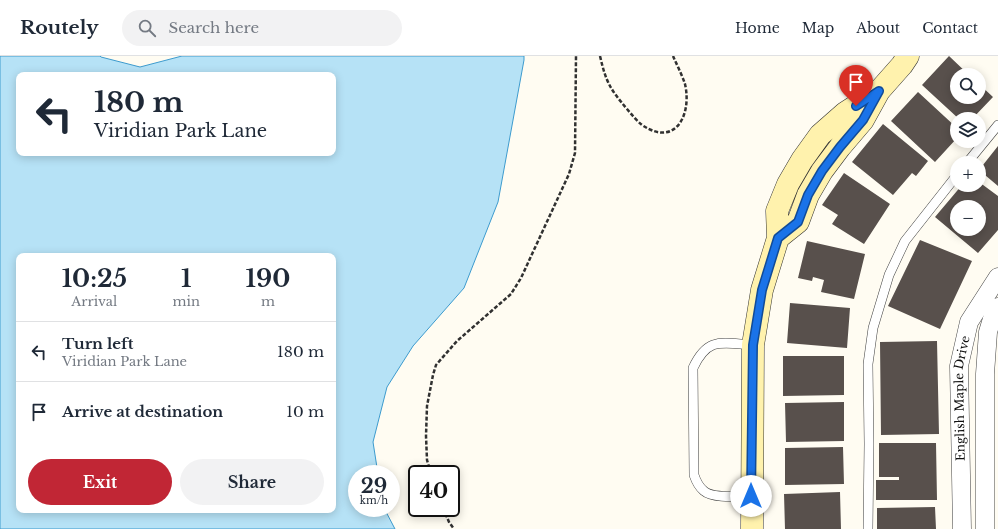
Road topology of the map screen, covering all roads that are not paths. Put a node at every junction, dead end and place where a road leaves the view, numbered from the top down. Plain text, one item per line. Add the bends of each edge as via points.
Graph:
1 (908, 56) edge
2 (998, 125) edge
3 (973, 156) edge
4 (950, 184) edge
5 (998, 277) edge
6 (998, 307) edge
7 (753, 345) junction
8 (751, 496) junction
9 (752, 529) edge
10 (868, 529) edge
11 (962, 529) edge
12 (985, 529) edge

1 - 7 street via 879,91 845,113 820,135 788,184 777,211 778,238 762,290
2 - 3 lane
4 - 10 lane via 905,241 889,275 873,328 868,364
5 - 11 street, English Maple Drive via 969,322 959,366
6 - 12 street, English Maple Drive via 988,332 985,374
7 - 8 street
7 - 8 lane via 718,343 706,348 698,356 693,368 694,475 698,484 705,492 715,496
8 - 9 street

